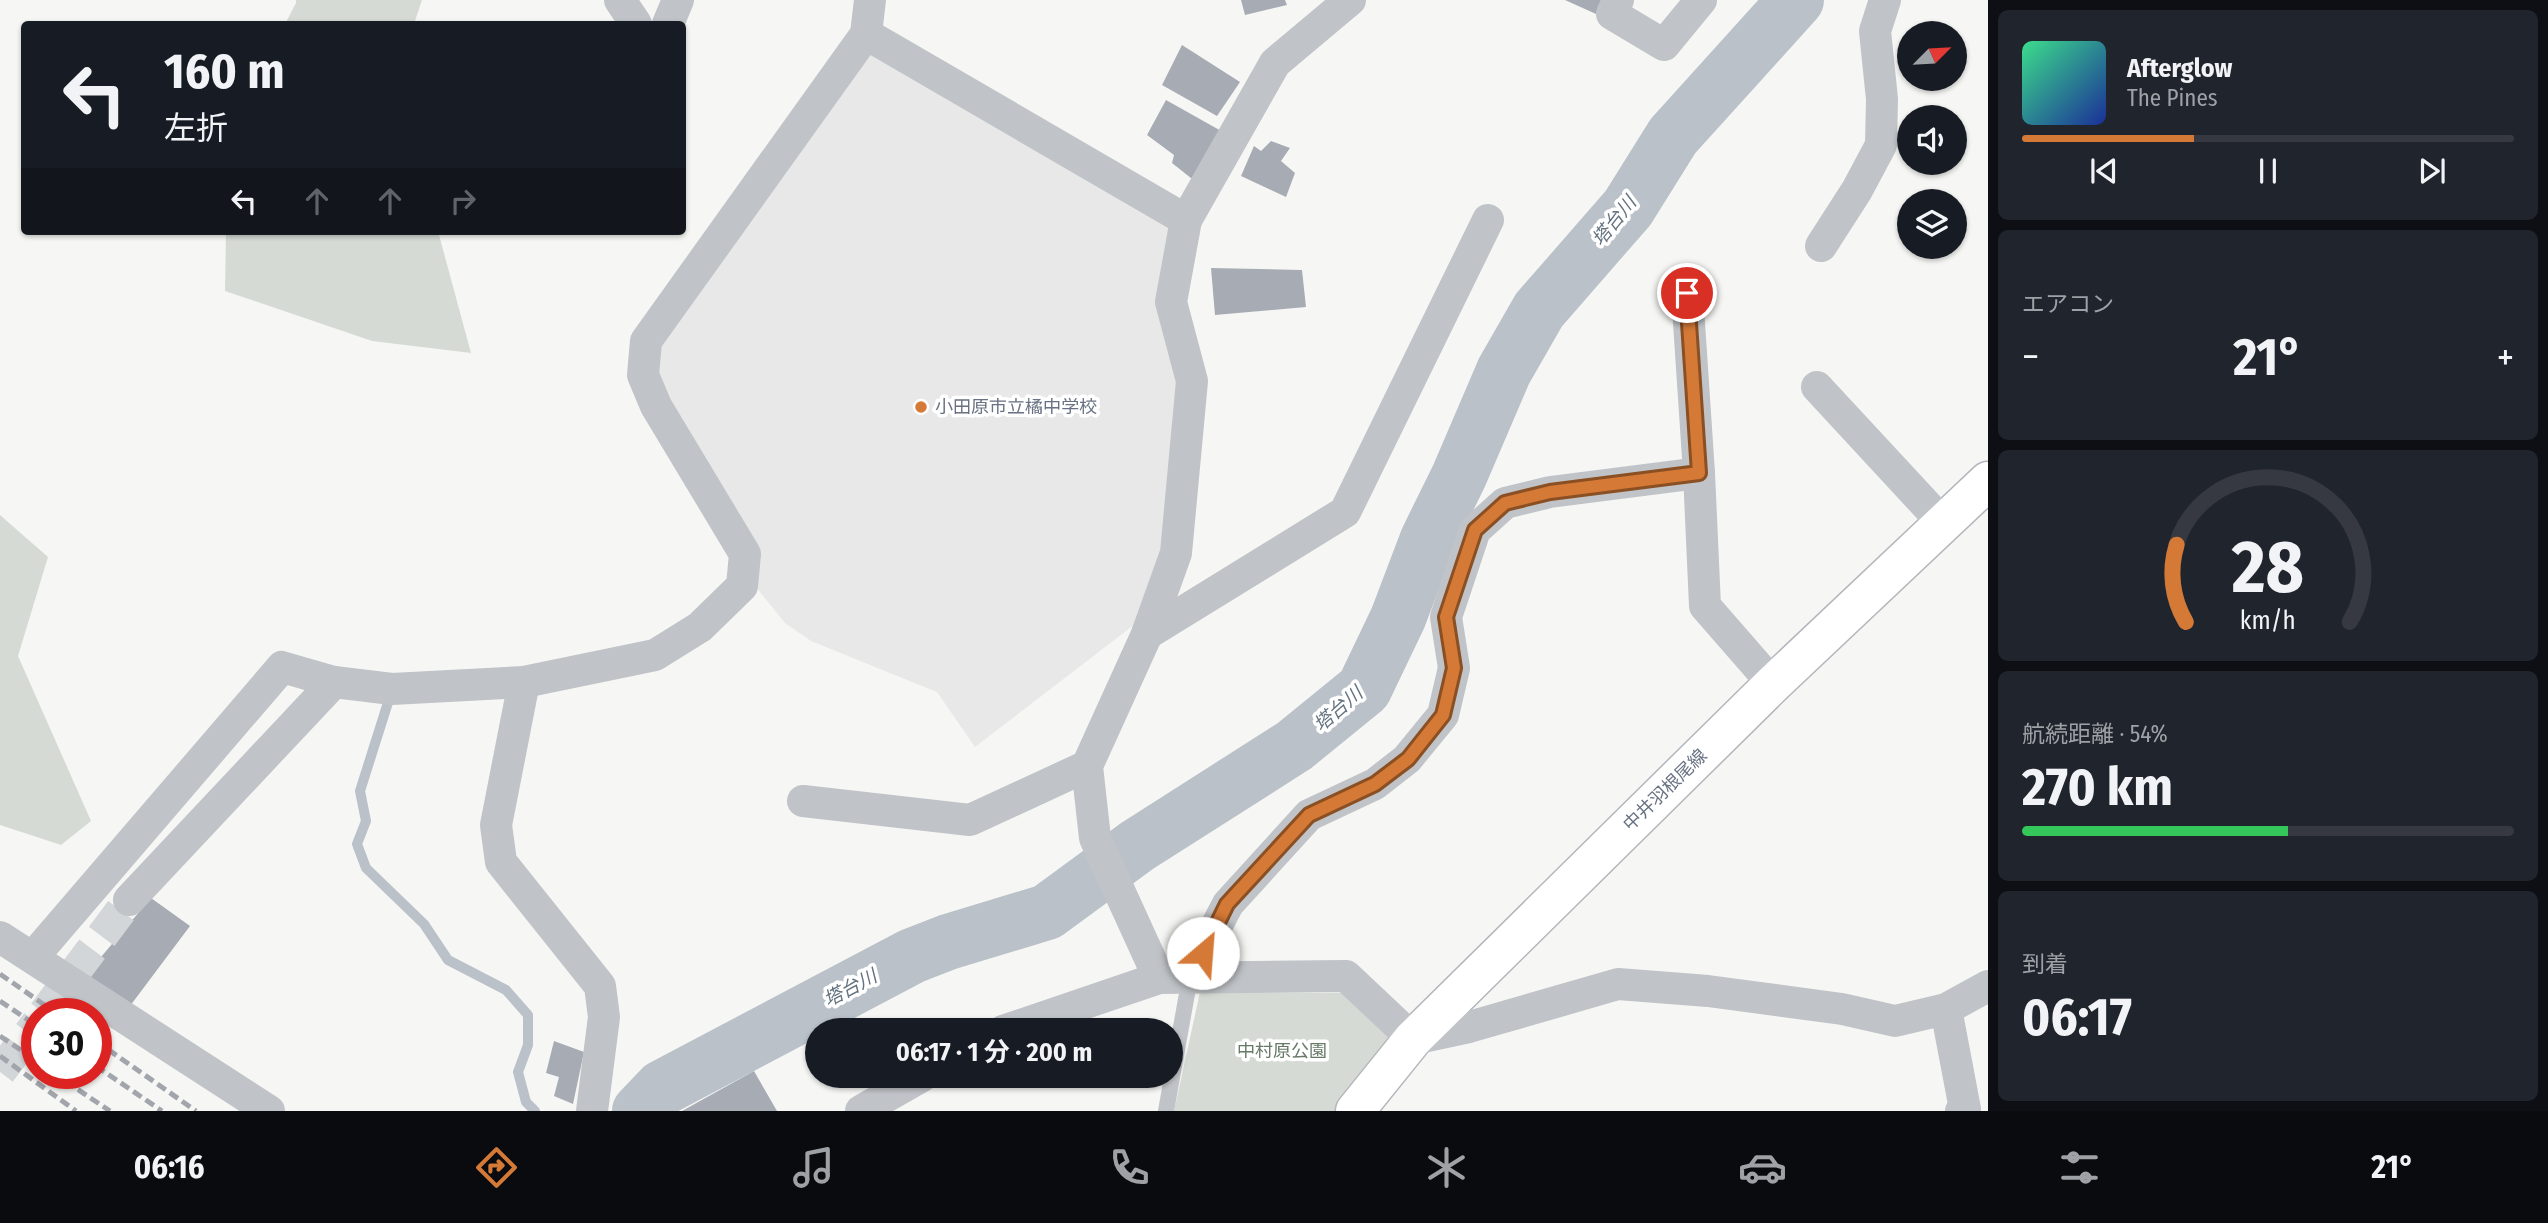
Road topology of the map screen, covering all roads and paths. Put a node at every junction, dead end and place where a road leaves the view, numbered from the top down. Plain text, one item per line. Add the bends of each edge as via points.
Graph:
1 (620, 0) edge
2 (678, 0) edge
3 (870, 0) edge
4 (1350, 0) edge
5 (1618, 0) edge
6 (1701, 0) edge
7 (1885, 0) edge
8 (634, 21) edge
9 (669, 21) edge
10 (866, 34) junction
11 (1186, 220) junction
12 (1488, 220) dead end
13 (1821, 246) dead end
14 (1687, 293) dead end
15 (1817, 387) dead end
16 (1699, 473) junction
17 (1988, 481) edge
18 (1943, 523) junction
19 (1147, 634) junction
20 (334, 682) junction
21 (524, 682) junction
22 (1773, 684) junction
23 (1087, 766) junction
24 (803, 801) dead end
25 (129, 900) tunnel mouth
26 (0, 937) edge
27 (33, 957) junction
28 (1159, 978) junction
29 (1190, 978) junction
30 (1988, 986) edge
31 (1946, 1009) junction
32 (1041, 1018) edge
33 (1413, 1039) junction
34 (901, 1088) edge
35 (269, 1111) edge
36 (592, 1111) edge
37 (861, 1111) edge
38 (1167, 1111) edge
39 (1355, 1111) edge
40 (1961, 1111) edge

1 - 8 street
2 - 9 street
3 - 10 street
4 - 11 street via 1275,63
5 - 6 street via 1612,14 1664,45
7 - 13 street via 1875,31 1881,145
10 - 11 street
10 - 21 street via 646,341 643,375 656,406 745,554 743,586 700,627 655,655
11 - 19 street via 1171,302 1192,381 1190,408 1176,553
12 - 19 street via 1345,512
14 - 16 street
15 - 18 street
16 - 22 street via 1705,606
16 - 29 street via 1550,492 1505,503 1475,530 1446,617 1454,668 1443,715 1408,759 1375,784 1309,815 1227,904
17 - 18 main road, 中井羽根尾線
18 - 22 main road, 中井羽根尾線
19 - 23 street
20 - 21 street via 392,689
20 - 25 street
20 - 27 street via 282,667
21 - 36 street via 496,825 501,862 600,986 604,1017
22 - 33 main road, 中井羽根尾線
23 - 24 street via 971,820
23 - 28 street via 1095,838
26 - 27 street
27 - 35 street
28 - 29 street
28 - 32 street
29 - 33 street via 1346,976
29 - 38 lane
30 - 31 street
31 - 33 street via 1895,1021 1708,991 1618,984
31 - 40 street via 1965,1109
33 - 39 main road, 中井羽根尾線
34 - 37 street

